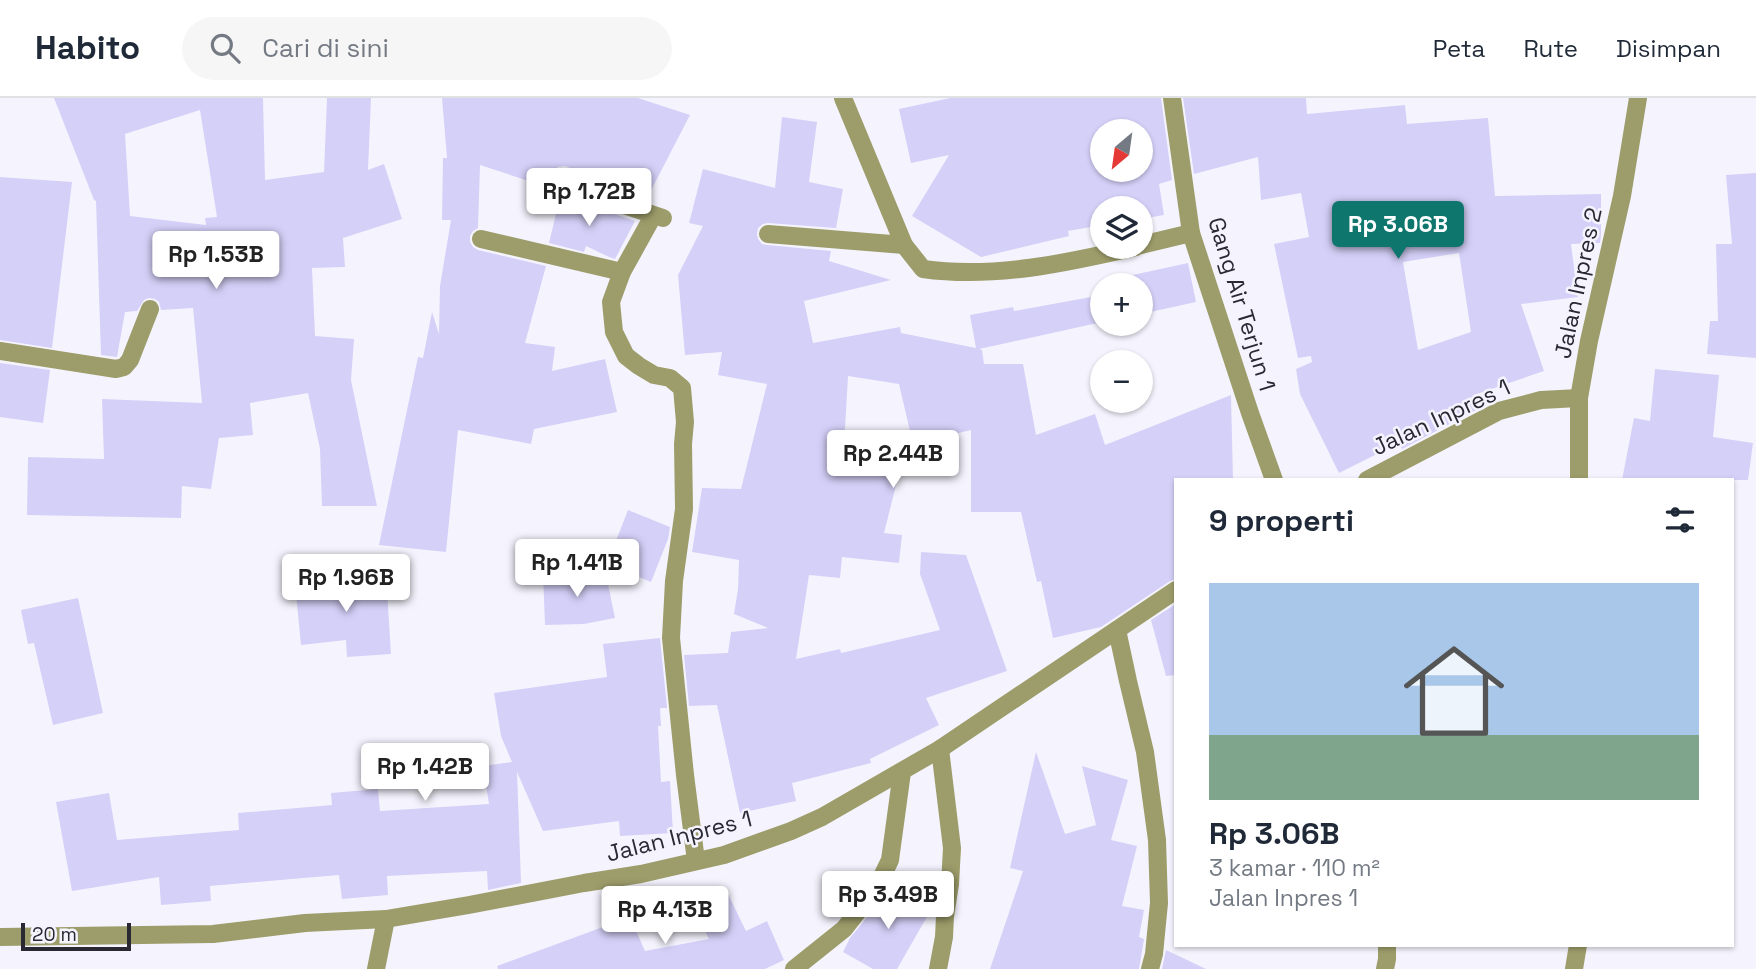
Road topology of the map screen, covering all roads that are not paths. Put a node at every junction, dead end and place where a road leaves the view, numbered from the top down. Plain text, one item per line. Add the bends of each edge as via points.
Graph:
1 (843, 98) edge
2 (1172, 98) edge
3 (1638, 98) edge
4 (564, 177) dead end
5 (1191, 233) junction
6 (768, 234) dead end
7 (481, 239) dead end
8 (1153, 243) edge
9 (904, 245) junction
10 (1090, 257) edge
11 (622, 272) junction
12 (150, 309) dead end
13 (0, 351) edge
14 (1580, 398) junction
15 (1273, 478) edge
16 (1371, 478) edge
17 (1579, 478) edge
18 (1174, 591) edge
19 (1117, 630) junction
20 (940, 749) junction
21 (902, 772) junction
22 (696, 861) junction
23 (386, 919) junction
24 (0, 937) edge
25 (1387, 947) edge
26 (1578, 947) edge
27 (376, 969) edge
28 (794, 969) edge
29 (938, 969) edge
30 (1150, 969) edge
31 (1385, 969) edge
32 (1574, 969) edge

1 - 9 street
2 - 5 street, Gang Air Terjun 1
3 - 14 street, Jalan Inpres 2
4 - 11 street via 569,186 658,217
5 - 8 street
5 - 15 street, Gang Air Terjun 1
6 - 9 street
7 - 11 street
9 - 10 street via 923,269 937,271 981,272
11 - 22 street via 611,302 614,332 626,356 682,388 684,509 671,638
12 - 13 street via 124,367
14 - 16 street, Jalan Inpres 1 via 1541,400 1499,411
14 - 17 street, Jalan Inpres 2
18 - 19 street, Jalan Inpres 1
19 - 20 street, Jalan Inpres 1
19 - 30 street via 1146,752 1157,840 1159,903
20 - 21 street, Jalan Inpres 1
20 - 29 street via 952,848
21 - 22 street, Jalan Inpres 1 via 791,831
21 - 28 street via 890,860 877,887 844,929
22 - 23 street, Jalan Inpres 1
23 - 24 street, Jalan Inpres 1 via 213,934
23 - 27 street
25 - 31 street
26 - 32 street

